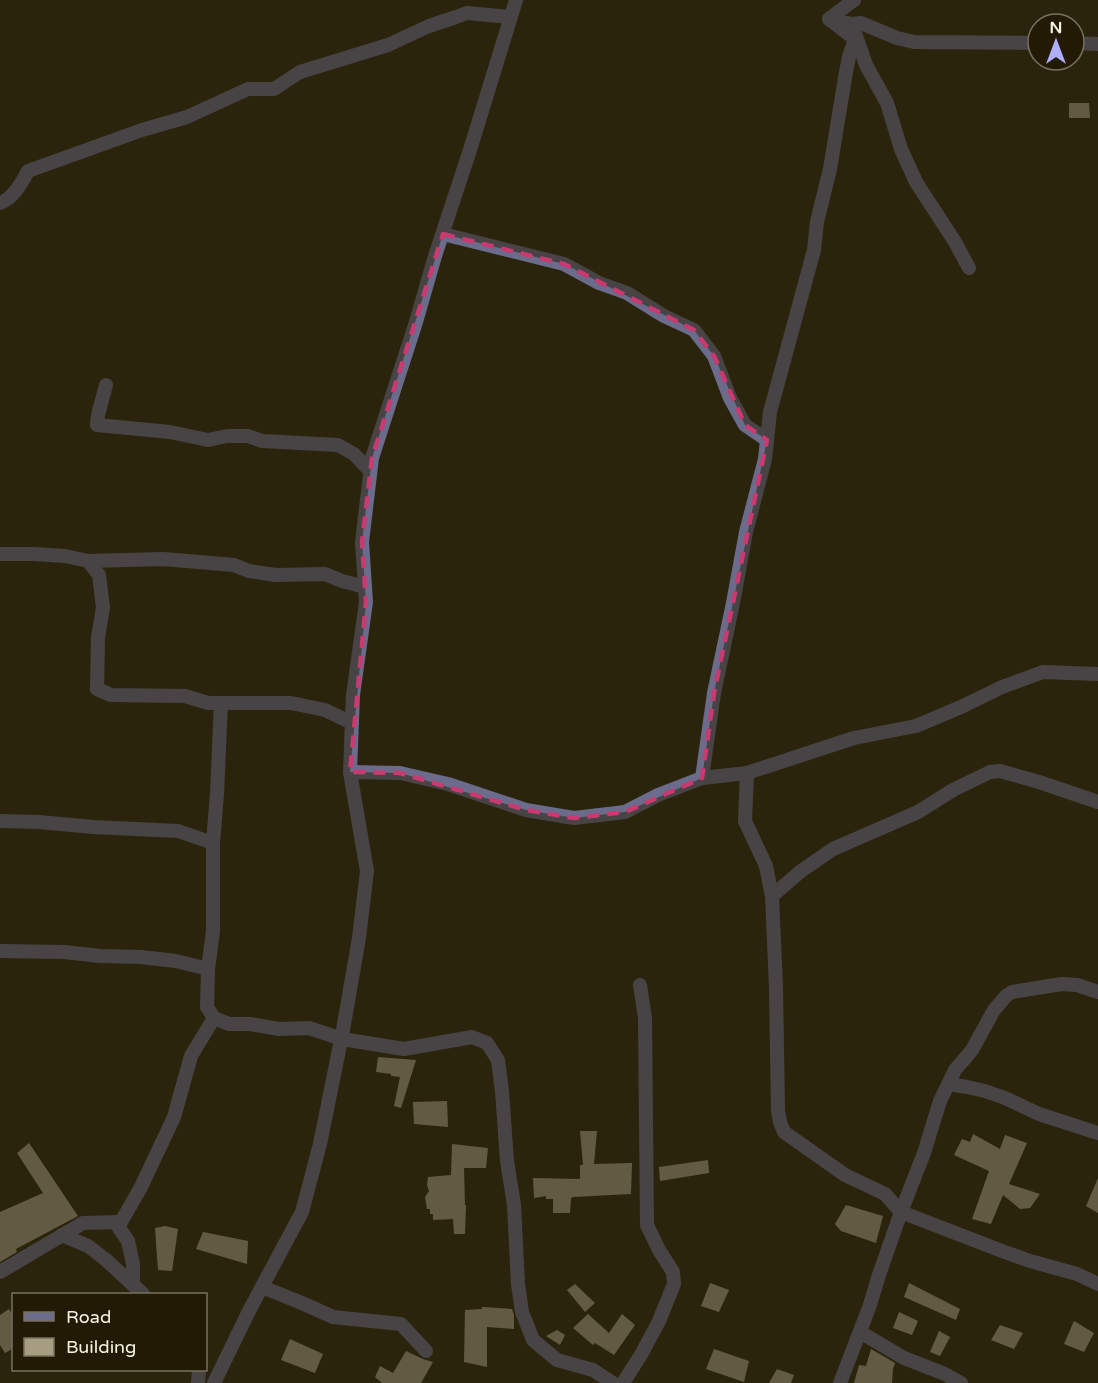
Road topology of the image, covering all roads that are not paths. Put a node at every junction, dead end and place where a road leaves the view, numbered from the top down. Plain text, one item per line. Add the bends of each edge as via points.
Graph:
1 (516, 0) edge
2 (854, 0) edge
3 (510, 16) junction
4 (829, 19) junction
5 (857, 23) junction
6 (1026, 43) edge
7 (0, 202) edge
8 (442, 234) junction
9 (969, 268) dead end
10 (106, 385) dead end
11 (767, 440) junction
12 (370, 471) junction
13 (0, 554) edge
14 (88, 561) junction
15 (365, 587) junction
16 (1098, 674) edge
17 (221, 703) junction
18 (352, 723) junction
19 (350, 772) junction
20 (747, 773) junction
21 (702, 778) junction
22 (1098, 802) edge
23 (0, 821) edge
24 (213, 843) junction
25 (772, 896) junction
26 (0, 951) edge
27 (208, 969) junction
28 (640, 985) dead end
29 (1098, 992) edge
30 (214, 1018) junction
31 (342, 1039) junction
32 (949, 1084) junction
33 (1098, 1133) edge
34 (901, 1212) junction
35 (115, 1222) junction
36 (62, 1235) junction
37 (0, 1272) edge
38 (1098, 1284) edge
39 (262, 1287) junction
40 (138, 1290) edge
41 (860, 1332) junction
42 (426, 1351) dead end
43 (214, 1383) edge
44 (613, 1383) edge
45 (623, 1383) edge
46 (840, 1383) edge
47 (961, 1383) edge

1 - 3 street
2 - 4 street
2 - 5 street
3 - 7 street via 467,13 388,45 300,72 274,89 248,89 187,117 28,171 6,201
3 - 8 street
4 - 5 street
4 - 11 street via 855,39 814,250 770,412
5 - 6 street via 914,42
5 - 9 street via 866,65 887,103 916,182
8 - 11 street via 564,264 694,330 714,356 745,425
8 - 12 street
10 - 12 street via 97,425 208,440 248,436 262,441 338,445 354,454
11 - 21 street via 714,693
12 - 15 street via 362,542
13 - 14 street via 65,556
14 - 15 street via 163,560 234,565 276,575 325,574
14 - 17 street via 99,575 103,608 97,689 111,695 185,696
15 - 18 street
16 - 20 street via 1043,672 916,726 854,738
17 - 18 street via 291,704 325,710
17 - 24 street
18 - 19 street
19 - 21 street via 400,773 526,810 574,818 625,812
19 - 31 street via 367,871
20 - 21 street
20 - 25 street via 745,820 766,866
22 - 25 street via 1000,771 990,772 918,812 832,849
23 - 24 street via 178,831
24 - 27 street via 213,931
25 - 34 street via 778,1111 784,1132 845,1175 885,1194
26 - 27 street via 141,957
27 - 30 street via 207,1007
28 - 45 street via 645,1018 647,1225 673,1272 674,1284 655,1329
29 - 32 street via 1062,984 1012,992 994,1010
30 - 31 street via 229,1024 309,1028
30 - 35 street via 191,1056 174,1117 141,1187 121,1222
31 - 39 street via 302,1212
31 - 44 street via 404,1049 472,1037 487,1043 498,1060 522,1312 533,1340 557,1360 592,1370
32 - 33 street via 985,1091
32 - 34 street
34 - 38 street
34 - 41 street
35 - 36 street via 82,1223
35 - 40 street via 128,1242
36 - 37 street
36 - 40 street via 88,1246
39 - 42 street via 333,1317 401,1324
39 - 43 street
41 - 46 street
41 - 47 street via 904,1358

